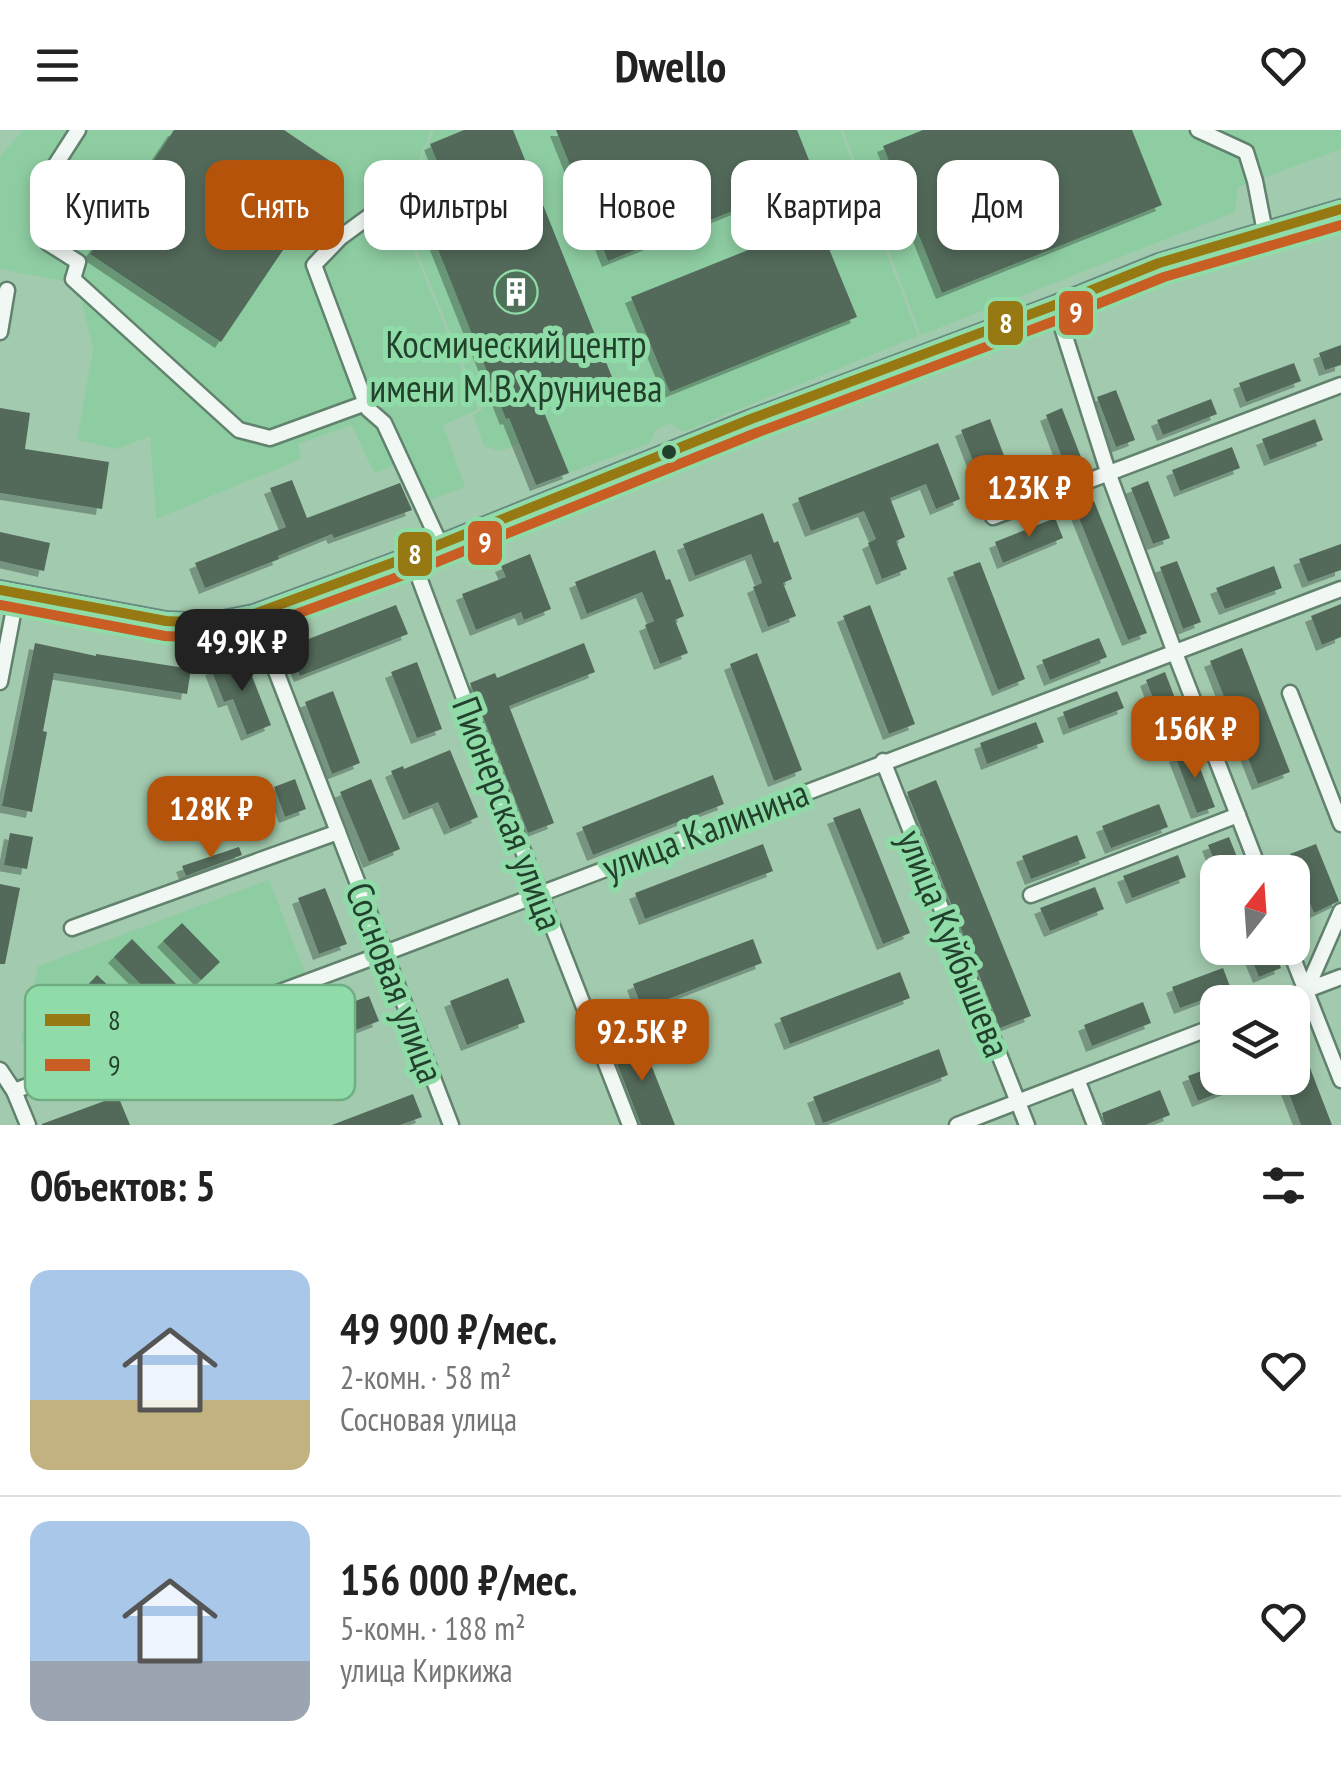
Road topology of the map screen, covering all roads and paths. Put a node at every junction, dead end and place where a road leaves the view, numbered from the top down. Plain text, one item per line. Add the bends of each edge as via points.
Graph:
1 (78, 130) edge
2 (1198, 130) edge
3 (1341, 209) edge
4 (364, 220) edge
5 (1265, 232) junction
6 (7, 290) dead end
7 (1055, 305) junction
8 (0, 332) edge
9 (1341, 385) edge
10 (366, 403) junction
11 (1109, 475) junction
12 (993, 518) dead end
13 (440, 544) junction
14 (412, 556) junction
15 (1341, 589) edge
16 (8, 591) edge
17 (254, 614) junction
18 (1175, 653) junction
19 (0, 682) edge
20 (1290, 693) dead end
21 (882, 762) junction
22 (1238, 815) junction
23 (1341, 824) edge
24 (338, 832) junction
25 (1253, 855) edge
26 (539, 892) junction
27 (1031, 895) dead end
28 (1341, 911) edge
29 (72, 928) dead end
30 (385, 952) junction
31 (1341, 977) edge
32 (296, 985) edge
33 (1308, 985) edge
34 (1310, 989) edge
35 (1310, 1000) edge
36 (1200, 1032) edge
37 (0, 1070) edge
38 (1077, 1080) junction
39 (1341, 1080) edge
40 (25, 1086) edge
41 (14, 1090) junction
42 (1018, 1102) junction
43 (28, 1125) edge
44 (452, 1125) edge
45 (630, 1125) edge
46 (957, 1125) edge
47 (1027, 1125) edge
48 (1095, 1125) edge

1 - 10 street via 42,186 48,243 78,262 74,279 239,430 270,438
2 - 5 street via 1246,152
3 - 5 main road
4 - 10 street via 314,266
5 - 7 main road via 1159,262
6 - 8 street
7 - 11 street
7 - 13 main road
9 - 11 street
10 - 13 street via 384,423
11 - 12 street
11 - 18 street
13 - 14 main road
14 - 17 main road
14 - 26 street, Пионерская улица
15 - 18 street, улица Калинина
16 - 17 main road via 166,621 208,623
16 - 19 street
17 - 24 street, Сосновая улица
18 - 21 street, улица Калинина
18 - 22 street
20 - 23 street
21 - 26 street, улица Калинина
21 - 42 street, улица Куйбышева
22 - 25 street
22 - 27 street
24 - 29 street
24 - 30 street, Сосновая улица
26 - 30 street, улица Калинина
26 - 45 street, Пионерская улица
28 - 33 street
30 - 32 street, улица Калинина
30 - 44 street, Сосновая улица
31 - 34 street
35 - 39 street
36 - 38 street
37 - 41 street
38 - 42 street
38 - 48 street
40 - 41 street, улица Калинина
41 - 43 street
42 - 46 street
42 - 47 street, улица Куйбышева

